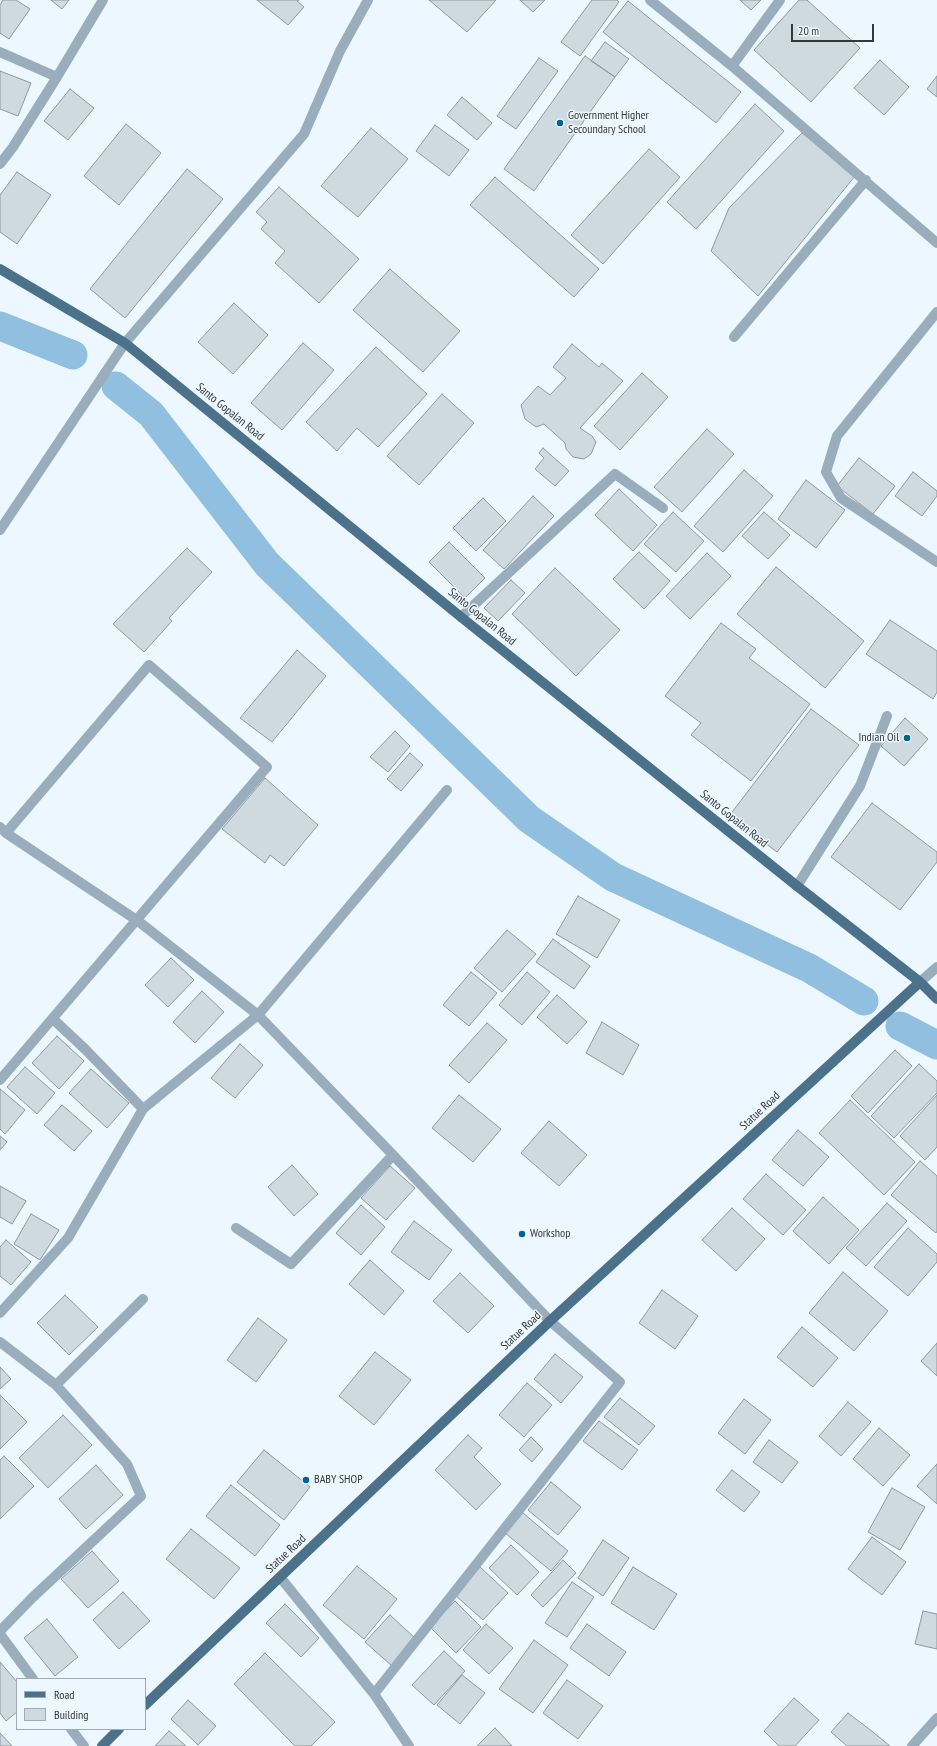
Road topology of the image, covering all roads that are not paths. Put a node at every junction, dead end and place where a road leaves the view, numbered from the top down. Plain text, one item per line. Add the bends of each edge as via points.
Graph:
1 (103, 0) edge
2 (368, 0) edge
3 (650, 0) edge
4 (780, 0) edge
5 (0, 52) edge
6 (732, 66) junction
7 (57, 77) junction
8 (0, 164) edge
9 (866, 180) junction
10 (937, 243) edge
11 (0, 269) edge
12 (937, 312) edge
13 (734, 337) dead end
14 (125, 343) junction
15 (663, 508) dead end
16 (0, 530) edge
17 (937, 562) edge
18 (461, 617) junction
19 (887, 716) dead end
20 (447, 790) dead end
21 (3, 830) edge
22 (798, 886) junction
23 (138, 921) junction
24 (937, 967) edge
25 (920, 982) junction
26 (937, 999) edge
27 (258, 1015) junction
28 (53, 1019) junction
29 (0, 1080) edge
30 (143, 1109) junction
31 (393, 1155) junction
32 (236, 1228) dead end
33 (143, 1299) dead end
34 (0, 1312) edge
35 (550, 1321) junction
36 (0, 1342) edge
37 (56, 1385) junction
38 (280, 1577) junction
39 (0, 1631) edge
40 (0, 1634) edge
41 (32, 1678) edge
42 (374, 1694) junction
43 (146, 1703) edge
44 (937, 1718) edge
45 (72, 1730) edge
46 (118, 1730) edge
47 (105, 1745) edge
48 (84, 1746) edge
49 (409, 1746) edge
50 (912, 1746) edge

1 - 7 street
2 - 14 street via 340,51 304,134
3 - 6 street
4 - 6 street
5 - 7 street
6 - 9 street
7 - 8 street
9 - 10 street
9 - 13 street
11 - 14 main road, Santo Gopalan Road
12 - 17 street via 837,436 826,472 841,498
14 - 16 street
14 - 18 main road, Santo Gopalan Road
15 - 18 street via 615,474
18 - 22 main road, Santo Gopalan Road
19 - 22 street via 860,786
20 - 27 street
21 - 23 street
21 - 23 street via 149,665 267,767
22 - 25 main road, Santo Gopalan Road
23 - 27 street
23 - 28 street
24 - 25 street
25 - 26 main road, Santo Gopalan Road
25 - 35 main road, Statue Road
27 - 30 street
27 - 31 street
28 - 29 street
28 - 30 street
30 - 34 street via 68,1238
31 - 32 street via 291,1264
31 - 35 street
33 - 37 street
35 - 38 main road, Statue Road
35 - 42 street via 620,1382
36 - 37 street
37 - 39 street via 127,1464 141,1496
38 - 42 street
38 - 43 main road, Statue Road
40 - 41 street
42 - 49 street
44 - 50 street
45 - 48 street
46 - 47 main road

